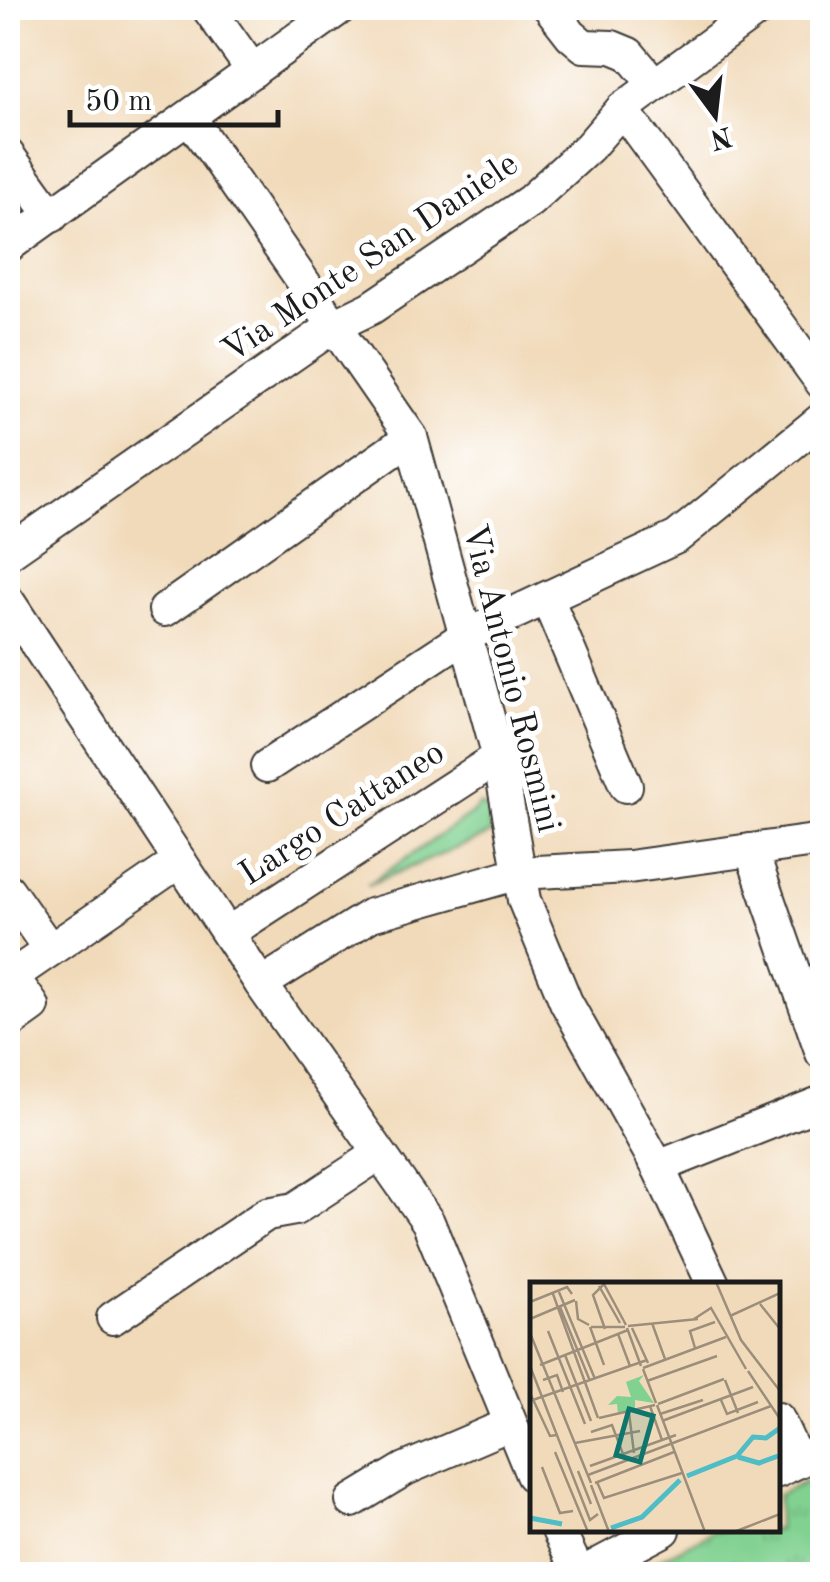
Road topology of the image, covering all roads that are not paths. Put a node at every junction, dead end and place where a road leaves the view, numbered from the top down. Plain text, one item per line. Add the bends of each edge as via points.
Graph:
1 (208, 8) edge
2 (340, 8) edge
3 (550, 8) edge
4 (760, 8) edge
5 (253, 70) junction
6 (655, 84) junction
7 (622, 109) junction
8 (188, 117) junction
9 (8, 155) edge
10 (52, 216) junction
11 (8, 246) edge
12 (334, 326) junction
13 (822, 384) edge
14 (822, 419) edge
15 (411, 437) junction
16 (8, 553) edge
17 (547, 598) junction
18 (8, 601) edge
19 (165, 610) dead end
20 (466, 636) junction
21 (499, 757) junction
22 (267, 766) dead end
23 (626, 786) dead end
24 (822, 840) edge
25 (751, 850) junction
26 (180, 861) junction
27 (519, 873) junction
28 (8, 890) edge
29 (228, 934) junction
30 (50, 950) junction
31 (10, 978) edge
32 (261, 984) junction
33 (8, 1024) edge
34 (822, 1053) edge
35 (822, 1102) edge
36 (379, 1154) junction
37 (658, 1167) junction
38 (713, 1282) edge
39 (113, 1318) dead end
40 (510, 1424) junction
41 (780, 1424) edge
42 (799, 1460) edge
43 (530, 1470) edge
44 (352, 1502) dead end
45 (559, 1532) edge
46 (660, 1532) edge
47 (580, 1574) edge

1 - 5 street
2 - 5 street
3 - 6 street via 584,46 629,54
4 - 6 street, Via Monte San Daniele
5 - 8 street
6 - 7 street, Via Monte San Daniele
7 - 12 street, Via Monte San Daniele via 530,201 372,308
7 - 13 street
8 - 10 street
8 - 12 street, Via Antonio Rosmini
9 - 10 street
10 - 11 street
12 - 15 street, Via Antonio Rosmini
12 - 16 street, Via Monte San Daniele
14 - 17 street via 677,537
15 - 19 street
15 - 20 street, Via Antonio Rosmini
17 - 20 street
17 - 23 street
18 - 26 street
20 - 21 street, Via Antonio Rosmini
20 - 22 street
21 - 27 street, Via Antonio Rosmini
21 - 29 street, Largo Cattaneo
24 - 25 street
25 - 27 street
25 - 34 street
26 - 29 street
26 - 30 street
27 - 32 street via 371,915
27 - 37 street, Via Antonio Rosmini via 566,1002
28 - 30 street
29 - 32 street
30 - 31 street
31 - 33 street via 33,1006
32 - 36 street
35 - 37 street
36 - 39 street via 295,1209 267,1214
36 - 40 street via 428,1222
37 - 38 street, Via Antonio Rosmini
40 - 43 street
40 - 44 street via 405,1469
41 - 42 street
45 - 47 street
46 - 47 street

